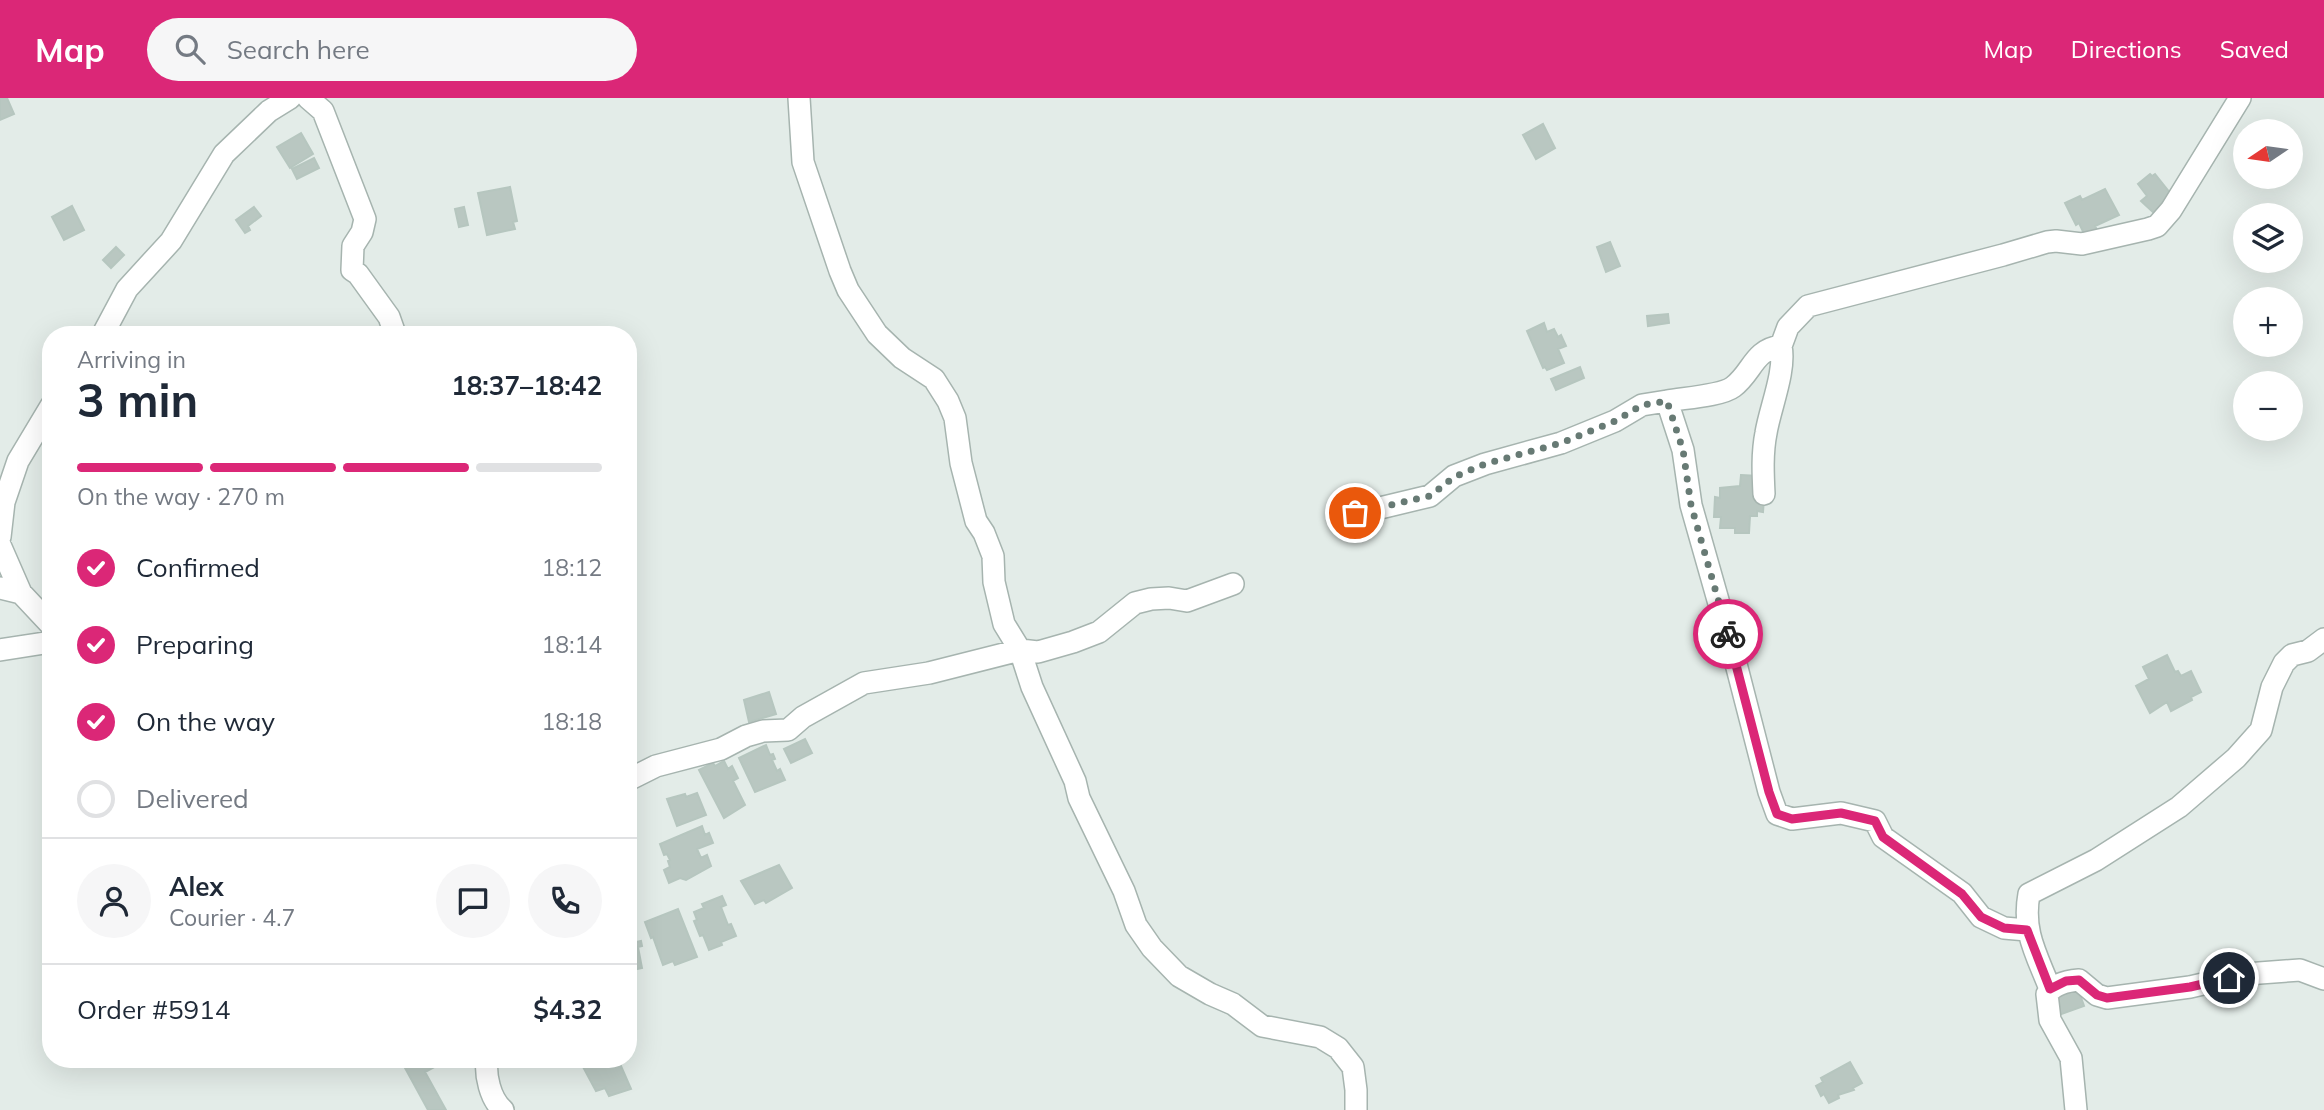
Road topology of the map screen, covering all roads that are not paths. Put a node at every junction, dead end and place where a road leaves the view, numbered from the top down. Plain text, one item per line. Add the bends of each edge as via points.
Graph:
1 (290, 98) edge
2 (308, 98) edge
3 (799, 98) edge
4 (2240, 98) edge
5 (261, 108) edge
6 (107, 326) edge
7 (393, 326) edge
8 (1781, 346) junction
9 (1667, 401) junction
10 (42, 421) edge
11 (1764, 494) dead end
12 (1355, 513) dead end
13 (0, 537) edge
14 (0, 545) edge
15 (1233, 584) dead end
16 (0, 587) edge
17 (21, 593) junction
18 (42, 615) edge
19 (2324, 639) edge
20 (42, 643) edge
21 (0, 650) edge
22 (1020, 650) junction
23 (637, 776) edge
24 (2027, 930) junction
25 (2324, 979) edge
26 (2050, 989) junction
27 (486, 1068) edge
28 (503, 1110) edge
29 (1356, 1110) edge
30 (2076, 1110) edge

1 - 5 street via 268,111
2 - 7 street via 323,111 365,219 353,246 352,270
3 - 22 street via 803,162 840,271 877,334 934,379 948,401 976,521 993,556 993,582 1004,624
4 - 8 street via 2157,226 2082,244 2047,242 1808,306 1788,327
5 - 6 street via 224,154 171,241 127,289
8 - 9 street via 1767,348 1730,390
8 - 11 street via 1781,368 1765,434
9 - 12 street via 1642,405 1561,443 1485,464 1454,477 1430,496
9 - 24 street via 1683,450 1691,505 1777,814 1792,819 1841,813 1875,821 1883,837 1962,894 1981,917 2004,928
10 - 13 street via 18,461 4,502
14 - 17 street
15 - 22 street via 1187,601 1152,598 1135,603 1098,632 1038,652
16 - 17 street
17 - 18 street
19 - 24 street via 2284,663 2272,687 2261,730 2227,766 2179,807 2096,860 2029,894
20 - 21 street
22 - 23 street via 929,673 863,683 788,730 746,736 721,749
22 - 29 street via 1079,798 1136,925 1152,948 1179,976 1233,1004 1262,1026 1320,1037 1338,1048 1353,1067
24 - 26 street
25 - 26 street via 2300,970 2246,974 2107,998 2079,980
26 - 30 street via 2046,994 2050,1020 2071,1058
27 - 28 street via 495,1103

